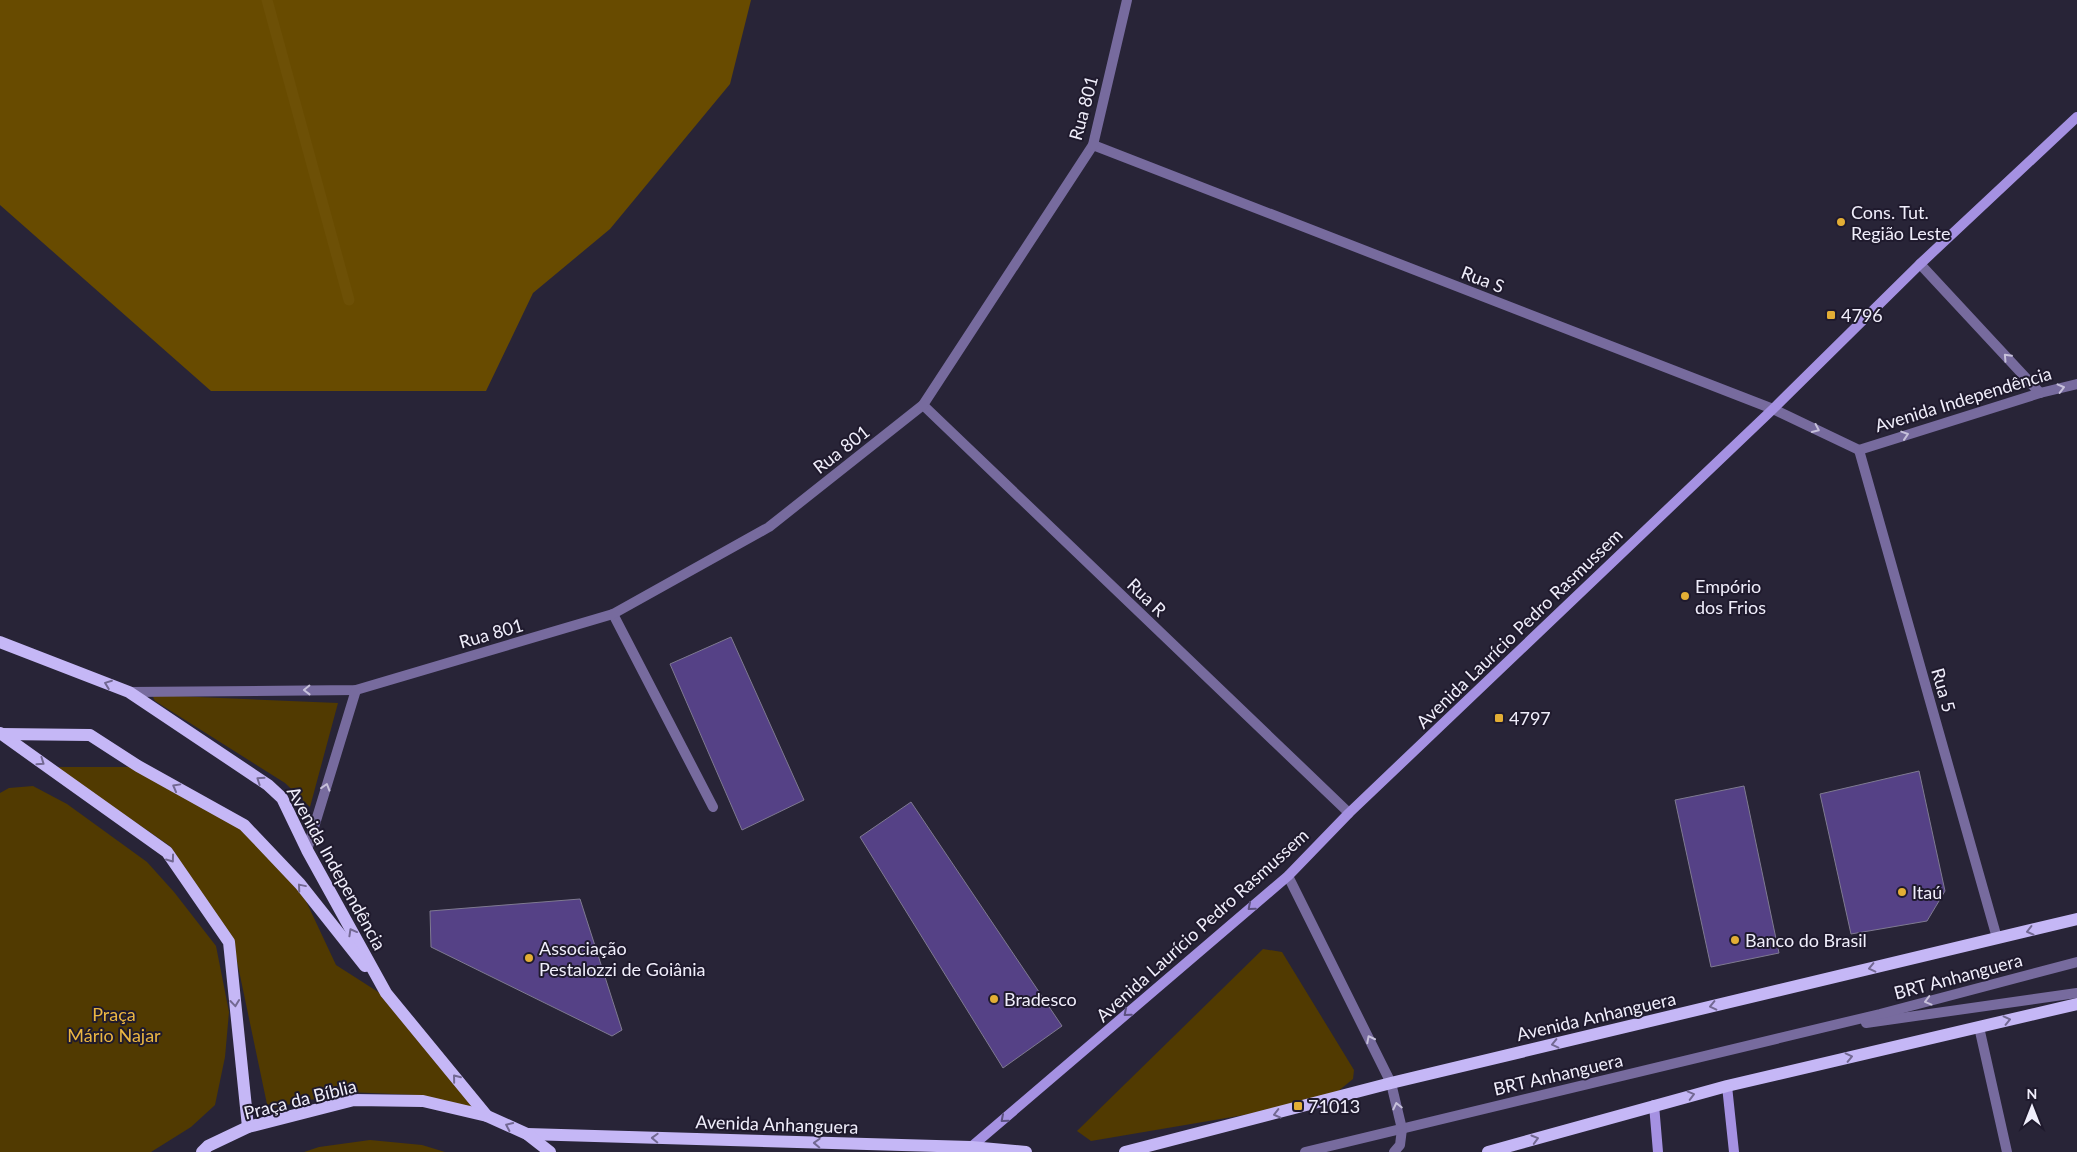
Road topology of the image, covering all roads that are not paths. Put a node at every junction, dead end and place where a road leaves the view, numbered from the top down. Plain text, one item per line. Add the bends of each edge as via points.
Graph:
1 (1127, 0) edge
2 (2077, 117) edge
3 (1093, 145) junction
4 (1920, 264) junction
5 (2077, 384) edge
6 (2040, 392) junction
7 (923, 405) junction
8 (1773, 409) junction
9 (1859, 450) junction
10 (613, 614) junction
11 (0, 642) edge
12 (356, 690) junction
13 (128, 692) junction
14 (0, 734) edge
15 (713, 807) dead end
16 (1349, 813) junction
17 (307, 850) junction
18 (1288, 876) junction
19 (2077, 919) edge
20 (1997, 938) junction
21 (2077, 962) edge
22 (386, 993) junction
23 (2077, 993) edge
24 (2077, 1004) edge
25 (1979, 1027) junction
26 (1818, 1029) junction
27 (1391, 1083) junction
28 (1727, 1086) junction
29 (1654, 1105) junction
30 (487, 1116) junction
31 (248, 1127) junction
32 (1402, 1129) junction
33 (527, 1134) junction
34 (971, 1148) junction
35 (202, 1152) edge
36 (550, 1152) edge
37 (1026, 1152) edge
38 (1125, 1152) edge
39 (1305, 1152) edge
40 (1394, 1152) edge
41 (1488, 1152) edge
42 (1658, 1152) edge
43 (1734, 1152) edge
44 (2007, 1152) edge

1 - 3 street, Rua 801
2 - 4 street, Avenida Laurício Pedro Rasmussem
3 - 7 street, Rua 801
3 - 8 street, Rua S
6 -> 4 street
4 - 8 street, Avenida Laurício Pedro Rasmussem
6 -> 5 street, Avenida Independência
9 -> 6 street, Avenida Independência
7 - 10 street, Rua 801 via 769,527
7 - 16 street, Rua R
8 -> 9 street, Rua S
8 - 16 street, Avenida Laurício Pedro Rasmussem
9 - 20 street, Rua 5
10 - 12 street, Rua 801
10 - 15 street
13 -> 11 main road, Avenida Independência
12 -> 13 street, Rua 801
17 -> 12 street
17 -> 13 main road, Avenida Independência via 282,798 268,785
22 -> 14 main road via 300,884 244,825 138,766 90,735
14 -> 31 main road via 167,852 229,942
16 - 18 street, Avenida Laurício Pedro Rasmussem
22 -> 17 main road, Avenida Independência
27 -> 18 street
18 -> 34 street, Avenida Laurício Pedro Rasmussem
19 -> 20 main road, Avenida Anhanguera
20 -> 27 main road, Avenida Anhanguera
21 -> 26 street, BRT Anhanguera
30 -> 22 main road, Avenida Independência
23 - 26 street, BRT Anhanguera
25 -> 24 main road
28 -> 25 main road
25 - 44 street
26 - 32 street, BRT Anhanguera
32 -> 27 street
27 -> 38 main road, Avenida Anhanguera
29 -> 28 main road
28 - 43 street
41 -> 29 main road
29 - 42 street
30 - 31 main road, Praça da Bíblia via 423,1101 354,1100
33 -> 30 main road, Praça da Bíblia
31 - 35 main road, Praça da Bíblia
32 - 39 street, BRT Anhanguera
32 - 40 street via 1400,1145
34 -> 33 main road, Avenida Anhanguera
33 - 36 main road, Praça da Bíblia
34 - 37 main road, Avenida Anhanguera

